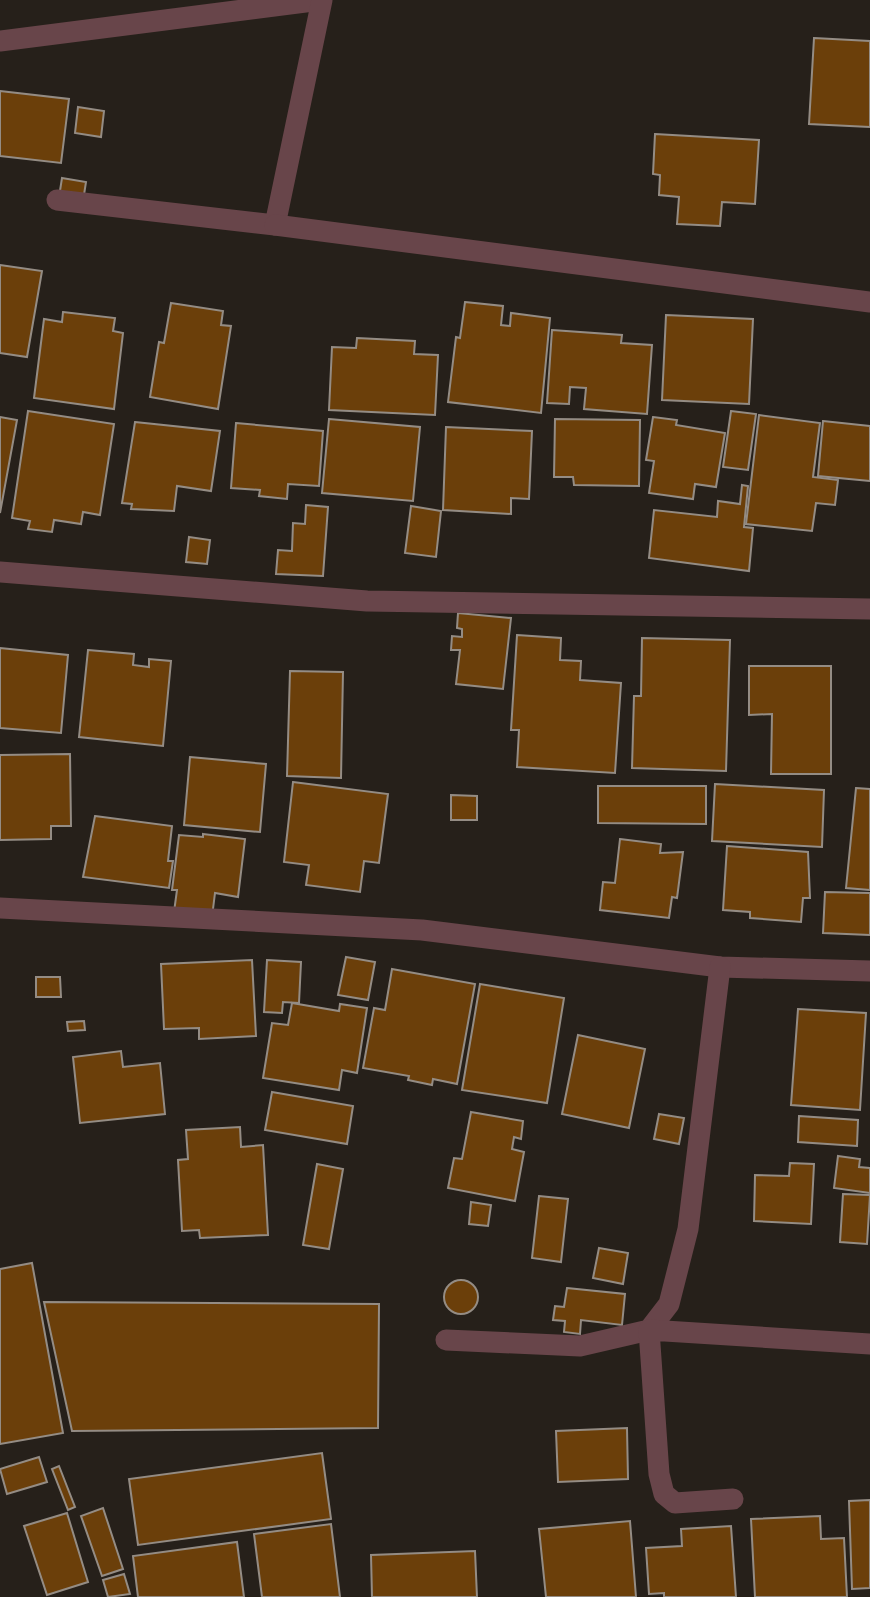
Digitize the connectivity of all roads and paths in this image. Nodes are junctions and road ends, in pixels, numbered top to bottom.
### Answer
1 (322, 0) edge
2 (0, 41) edge
3 (57, 200) dead end
4 (275, 225) junction
5 (870, 302) edge
6 (0, 572) edge
7 (870, 609) edge
8 (0, 908) edge
9 (720, 967) junction
10 (870, 971) edge
11 (649, 1330) junction
12 (446, 1340) dead end
13 (870, 1344) edge
14 (733, 1499) dead end

1 - 2 street
1 - 4 street
3 - 4 street
4 - 5 street
6 - 7 street
8 - 9 street
9 - 10 street
9 - 11 street
11 - 12 street
11 - 13 street
11 - 14 street

